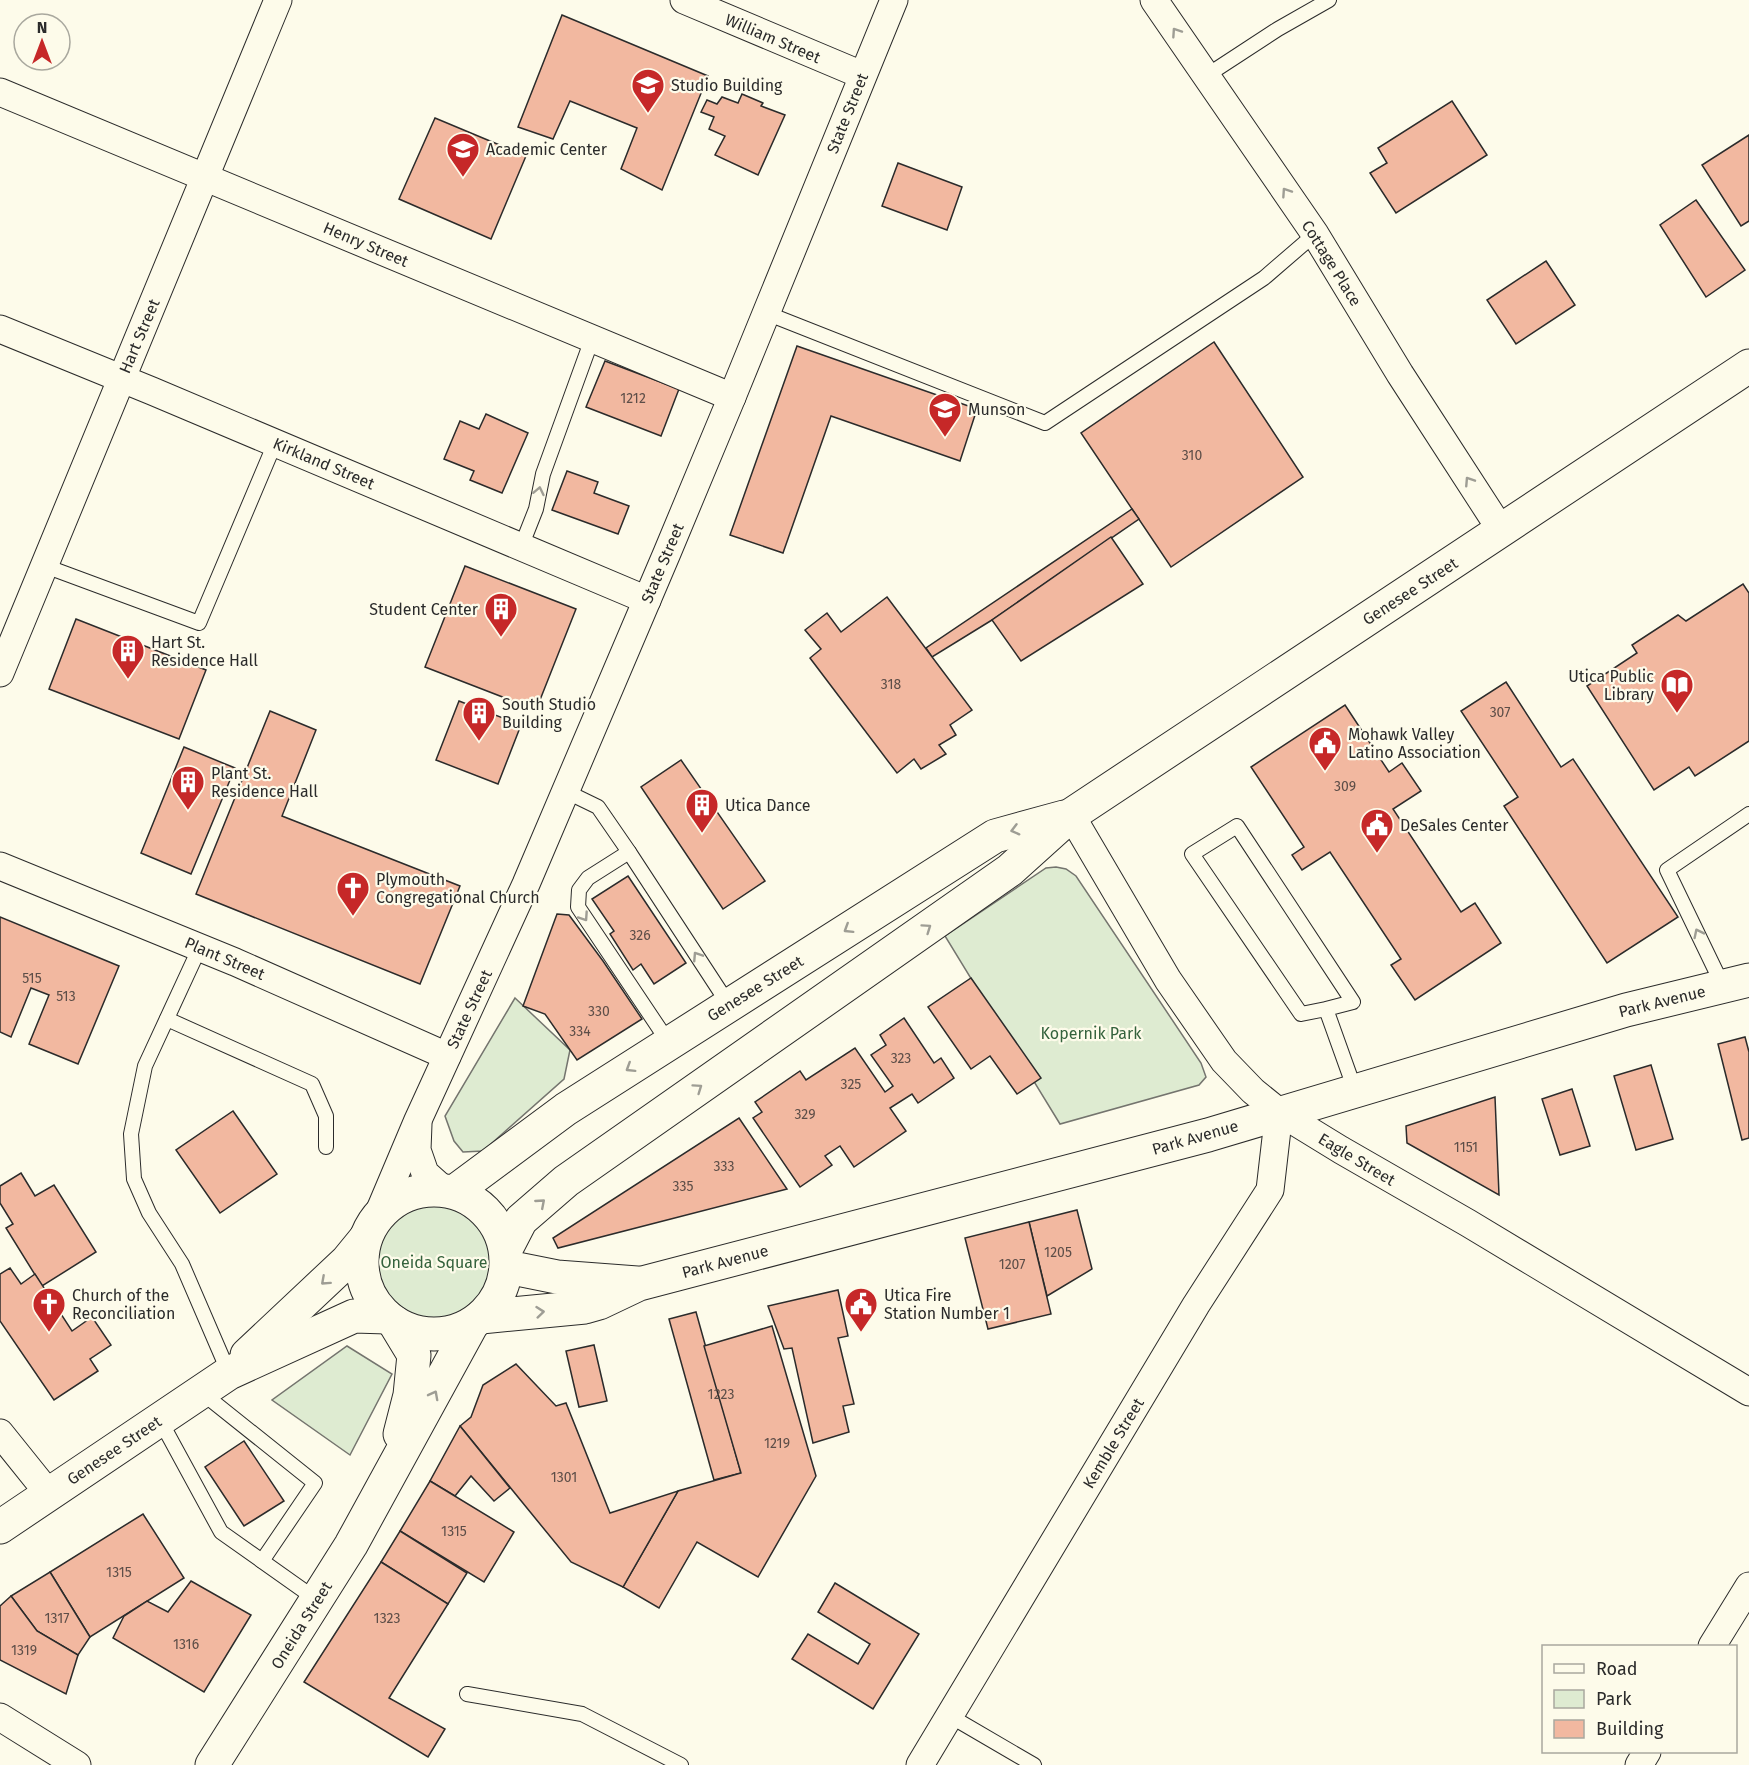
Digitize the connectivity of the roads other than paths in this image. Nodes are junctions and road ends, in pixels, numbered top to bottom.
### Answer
1 (278, 0) edge
2 (684, 0) edge
3 (894, 0) edge
4 (1154, 0) edge
5 (1329, 0) edge
6 (862, 75) junction
7 (1206, 76) junction
8 (0, 92) edge
9 (205, 177) junction
10 (1315, 234) junction
11 (766, 313) junction
12 (0, 329) edge
13 (592, 339) junction
14 (1749, 366) edge
15 (121, 378) junction
16 (732, 397) junction
17 (275, 443) junction
18 (1501, 530) junction
19 (521, 547) junction
20 (45, 566) junction
21 (646, 600) junction
22 (0, 673) edge
23 (565, 791) junction
24 (1071, 814) junction
25 (1749, 814) edge
26 (629, 852) junction
27 (0, 866) edge
28 (200, 947) junction
29 (1736, 983) edge
30 (729, 1005) junction
31 (1326, 1009) junction
32 (167, 1019) junction
33 (669, 1043) junction
34 (447, 1056) junction
35 (1356, 1090) junction
36 (1280, 1112) junction
37 (418, 1120) junction
38 (326, 1147) dead end
39 (449, 1191) junction
40 (371, 1228) junction
41 (506, 1258) junction
42 (639, 1284) junction
43 (391, 1320) junction
44 (477, 1321) junction
45 (229, 1373) junction
46 (201, 1392) junction
47 (1749, 1392) edge
48 (160, 1420) junction
49 (0, 1433) edge
50 (386, 1484) junction
51 (49, 1494) junction
52 (0, 1527) edge
53 (262, 1561) junction
54 (1749, 1586) edge
55 (317, 1600) junction
56 (1713, 1645) edge
57 (467, 1694) dead end
58 (950, 1716) junction
59 (1, 1720) edge
60 (77, 1765) edge
61 (213, 1765) edge
62 (681, 1765) edge
63 (920, 1765) edge
64 (1035, 1765) edge

1 - 9 street, Hart Street
2 - 6 street, William Street
3 - 6 street, State Street
7 -> 4 street, Cottage Place
5 - 7 lane
6 - 11 street, State Street
10 -> 7 street, Cottage Place
8 - 9 street, Henry Street
9 - 13 street, Henry Street
9 - 15 street, Hart Street
10 - 11 lane
18 -> 10 street, Cottage Place
11 - 16 street, State Street
12 - 15 street, Kirkland Street
13 - 16 street, Henry Street
19 -> 13 lane
14 - 18 main road, Genesee Street
15 - 17 street, Kirkland Street
15 - 20 street, Hart Street
16 - 21 street, State Street
17 - 19 street, Kirkland Street
17 - 20 lane
18 - 24 main road, Genesee Street
19 - 21 street, Kirkland Street
20 - 22 street, Hart Street
21 - 23 street, State Street
23 - 26 lane
23 - 34 street, State Street
24 -> 30 main road, Genesee Street
24 - 36 street, Eagle Street
41 -> 24 main road, Genesee Street
29 -> 25 lane
30 -> 26 lane
26 -> 33 lane
27 - 28 street, Plant Street
28 - 32 lane
28 - 34 street, Plant Street
29 - 35 main road, Park Avenue
30 - 33 main road, Genesee Street
31 - 31 lane
31 - 35 lane
32 - 38 lane
32 - 45 lane
33 -> 39 main road, Genesee Street
34 - 37 street, State Street
35 - 36 main road, Park Avenue
36 - 42 main road, Park Avenue
36 - 47 street, Eagle Street
36 - 58 street, Kemble Street
37 - 39 street, State Street
37 - 40 street, State Street
39 - 40 main road
39 - 41 main road
40 - 43 main road
40 -> 45 main road, Genesee Street
41 - 42 main road, Park Avenue
41 - 44 main road
44 -> 42 main road, Park Avenue
43 - 44 main road
43 - 45 main road, Genesee Street
43 - 50 main road, Oneida Street
50 -> 44 main road, Oneida Street
45 - 46 main road, Genesee Street
46 - 48 main road, Genesee Street
46 - 53 lane
48 - 51 main road, Genesee Street
48 - 53 lane
49 - 51 street
50 - 55 main road, Oneida Street
51 - 52 main road, Genesee Street
53 - 55 lane
54 - 56 street
55 - 61 main road, Oneida Street
57 - 62 lane
58 - 63 street, Kemble Street
58 - 64 lane
59 - 60 street

